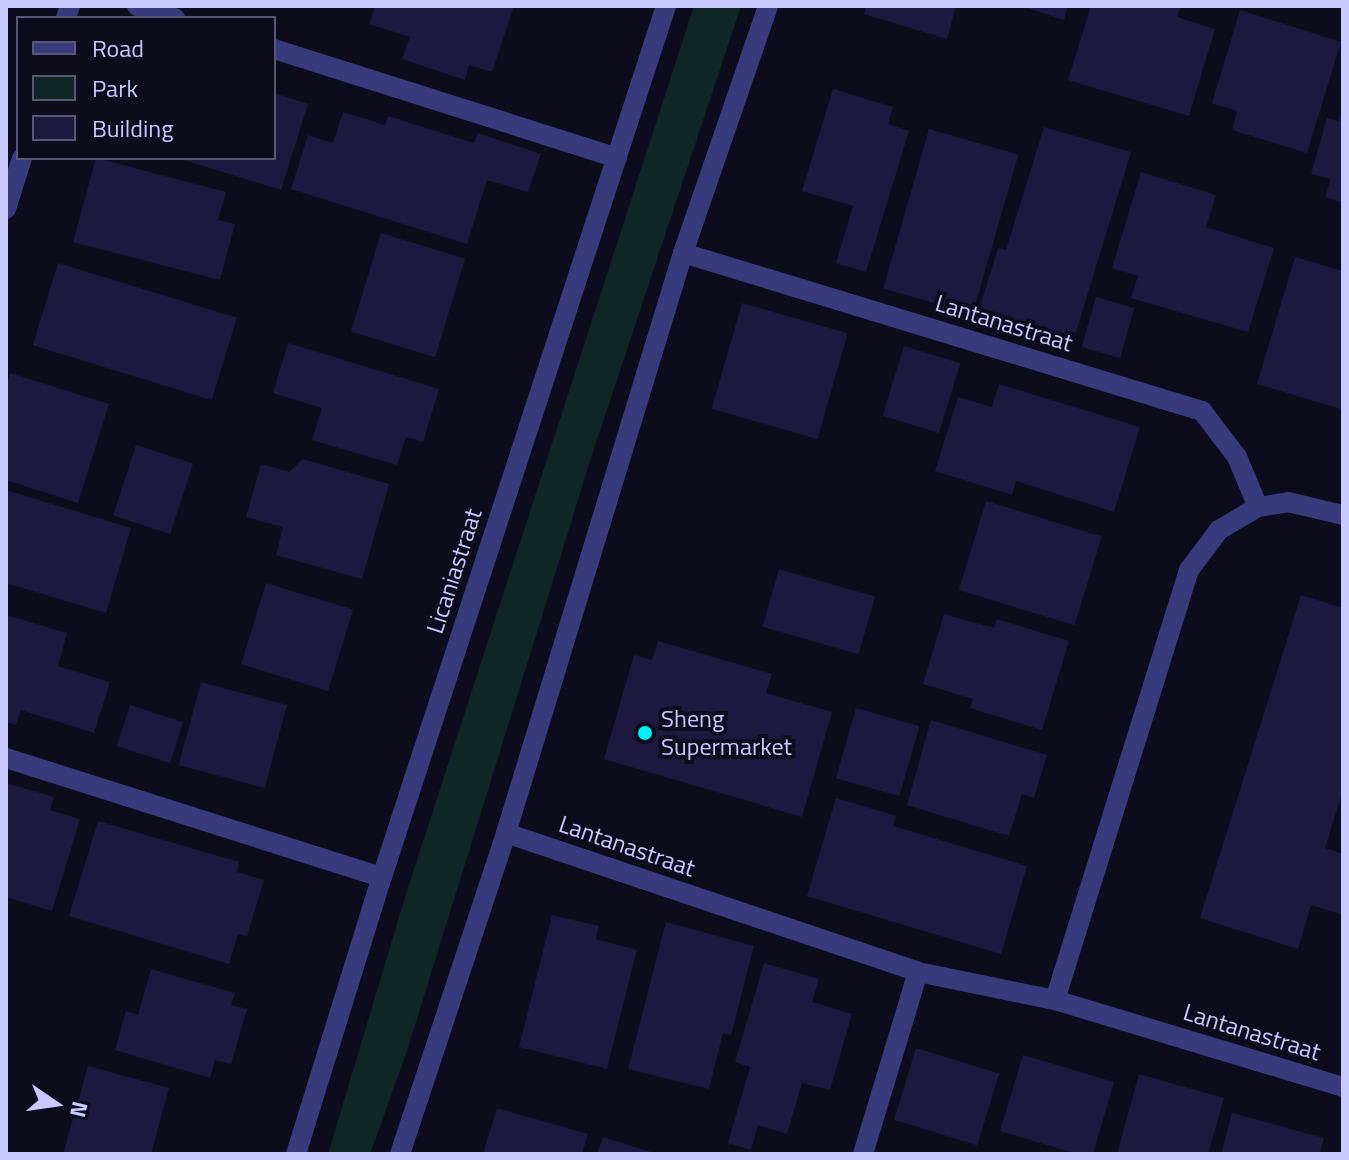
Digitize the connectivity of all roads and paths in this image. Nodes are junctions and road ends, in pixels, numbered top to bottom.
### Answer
1 (137, 6) edge
2 (666, 6) edge
3 (768, 6) edge
4 (169, 16) edge
5 (276, 50) edge
6 (617, 158) junction
7 (21, 160) edge
8 (6, 209) edge
9 (683, 253) junction
10 (1258, 507) junction
11 (1343, 515) edge
12 (6, 758) edge
13 (506, 833) junction
14 (382, 877) junction
15 (918, 972) junction
16 (1055, 1000) junction
17 (1343, 1087) edge
18 (296, 1154) edge
19 (400, 1154) edge
20 (863, 1154) edge

1 - 4 street
2 - 6 street, Licaniastraat
3 - 9 street
5 - 6 street
6 - 14 street, Licaniastraat
7 - 8 street
9 - 10 street, Lantanastraat
9 - 13 street
10 - 11 street
10 - 16 street
12 - 14 street
13 - 15 street, Lantanastraat
13 - 19 street
14 - 18 street, Licaniastraat
15 - 16 street, Lantanastraat
15 - 20 street
16 - 17 street, Lantanastraat

